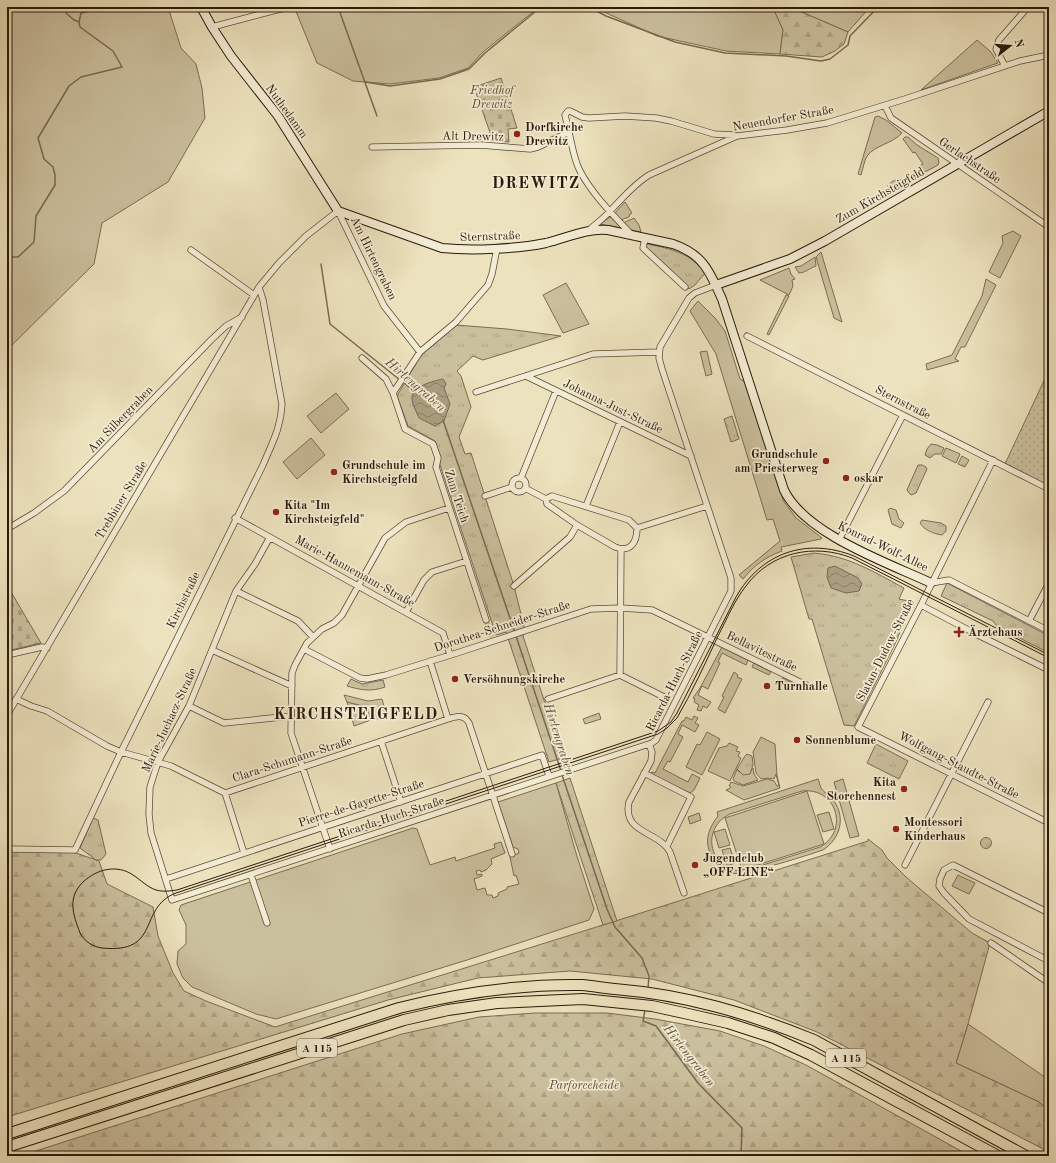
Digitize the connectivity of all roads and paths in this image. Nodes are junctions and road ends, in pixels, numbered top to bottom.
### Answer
1 (201, 7) edge
2 (288, 7) edge
3 (1028, 7) edge
4 (212, 27) junction
5 (1049, 55) edge
6 (1005, 66) junction
7 (885, 106) junction
8 (1049, 111) edge
9 (569, 132) junction
10 (737, 136) junction
11 (372, 147) dead end
12 (958, 164) junction
13 (338, 211) junction
14 (610, 211) junction
15 (1049, 228) edge
16 (589, 230) junction
17 (631, 235) junction
18 (645, 238) junction
19 (497, 248) junction
20 (191, 250) dead end
21 (716, 285) junction
22 (259, 287) junction
23 (685, 287) dead end
24 (254, 295) junction
25 (242, 317) junction
26 (747, 336) dead end
27 (420, 352) junction
28 (659, 352) junction
29 (362, 358) dead end
30 (526, 376) junction
31 (556, 391) junction
32 (476, 392) dead end
33 (393, 393) junction
34 (903, 415) junction
35 (620, 422) junction
36 (691, 456) junction
37 (992, 460) junction
38 (521, 478) junction
39 (512, 488) junction
40 (525, 488) junction
41 (1049, 489) edge
42 (485, 496) dead end
43 (546, 499) junction
44 (586, 506) junction
45 (707, 506) junction
46 (449, 508) junction
47 (236, 518) junction
48 (577, 525) junction
49 (637, 528) junction
50 (7, 529) edge
51 (270, 537) junction
52 (839, 540) junction
53 (621, 549) junction
54 (467, 561) junction
55 (931, 583) junction
56 (1049, 583) edge
57 (358, 586) junction
58 (514, 586) dead end
59 (236, 591) junction
60 (921, 604) junction
61 (621, 608) junction
62 (406, 612) junction
63 (486, 620) tunnel mouth
64 (1029, 621) junction
65 (1049, 631) edge
66 (313, 637) junction
67 (709, 637) junction
68 (47, 648) junction
69 (212, 650) junction
70 (304, 650) junction
71 (7, 655) edge
72 (450, 655) junction
73 (430, 661) junction
74 (1049, 670) edge
75 (620, 675) junction
76 (806, 685) dead end
77 (292, 686) junction
78 (664, 697) dead end
79 (548, 698) dead end
80 (16, 699) junction
81 (988, 702) dead end
82 (189, 706) junction
83 (7, 715) edge
84 (291, 716) junction
85 (448, 719) junction
86 (858, 727) joint
87 (381, 741) junction
88 (649, 744) junction
89 (121, 752) junction
90 (158, 762) junction
91 (303, 767) junction
92 (486, 773) junction
93 (644, 773) junction
94 (951, 774) junction
95 (549, 776) junction
96 (225, 793) junction
97 (493, 795) junction
98 (401, 802) junction
99 (1049, 823) edge
100 (323, 828) junction
101 (667, 846) junction
102 (7, 849) edge
103 (330, 849) junction
104 (244, 853) junction
105 (512, 854) dead end
106 (905, 865) dead end
107 (251, 875) junction
108 (166, 879) junction
109 (684, 893) dead end
110 (172, 900) joint
111 (1049, 913) edge
112 (267, 923) dead end
113 (991, 943) dead end
114 (1049, 961) edge
115 (1049, 983) edge
116 (7, 1134) edge
117 (7, 1147) edge
118 (998, 1156) edge
119 (1026, 1156) edge

1 - 4 street, Nuthedamm
2 - 4 street
3 - 6 street
4 - 13 street, Nuthedamm
5 - 6 street, Neuendorfer Straße
6 - 7 street, Neuendorfer Straße
7 - 10 street, Neuendorfer Straße
7 - 12 street, Gerlachstraße
8 - 12 street, Zum Kirchsteigfeld
9 - 10 street
9 - 11 street, Alt Drewitz
9 - 14 street
10 - 14 street, Neuendorfer Straße
12 - 15 street, Gerlachstraße
12 - 21 street, Zum Kirchsteigfeld
13 - 19 street, Sternstraße
13 - 22 street, Trebbiner Straße
13 - 27 street, Am Hirtengraben
14 - 16 street, Neuendorfer Straße
14 - 17 street
16 - 17 street, Sternstraße
16 - 19 street, Sternstraße
17 - 18 street, Sternstraße
18 - 21 street, Sternstraße
18 - 23 street
19 - 27 street
20 - 24 street
21 - 28 street
21 - 52 street, Konrad-Wolf-Allee
22 - 24 street, Trebbiner Straße
22 - 47 street, Kirchstraße
24 - 25 street, Trebbiner Straße
25 - 50 street, Am Silbergraben
25 - 68 street, Trebbiner Straße
26 - 34 street, Sternstraße
27 - 33 street
28 - 30 street
28 - 36 street, Ricarda-Huch-Straße
29 - 33 street, Zum Teich
30 - 31 street, Johanna-Just-Straße
30 - 32 street
31 - 35 street, Johanna-Just-Straße
31 - 38 street
33 - 46 street, Zum Teich
34 - 37 street, Sternstraße
34 - 52 street
35 - 36 street, Johanna-Just-Straße
35 - 44 street
36 - 45 street, Ricarda-Huch-Straße
37 - 41 street, Sternstraße
37 - 55 street, Slatan-Dudow-Straße
38 - 39 street
38 - 40 street
39 - 40 street
39 - 42 street
40 - 43 street
43 - 44 street
43 - 48 street
44 - 49 street
45 - 49 street
45 - 67 street, Ricarda-Huch-Straße
46 - 54 street, Zum Teich
46 - 57 street
47 - 51 street, Marie-Hannemann-Straße
47 - 89 street, Kirchstraße
48 - 53 street
48 - 58 street
49 - 53 street
51 - 57 street, Marie-Hannemann-Straße
51 - 59 street, Marie-Juchacz-Straße
52 - 55 street, Konrad-Wolf-Allee
53 - 61 street
54 - 62 street
54 - 63 street, Zum Teich
55 - 60 street, Slatan-Dudow-Straße
55 - 64 street, Konrad-Wolf-Allee
56 - 64 street
57 - 62 street, Marie-Hannemann-Straße
57 - 66 street
59 - 66 street
59 - 69 street, Marie-Juchacz-Straße
60 - 74 street
60 - 86 street, Slatan-Dudow-Straße
61 - 67 street, Dorothea-Schneider-Straße
61 - 72 street, Dorothea-Schneider-Straße
61 - 75 street
62 - 72 street, Marie-Hannemann-Straße
64 - 65 street, Konrad-Wolf-Allee
66 - 70 street
67 - 76 street, Bellavitestraße
67 - 88 street, Ricarda-Huch-Straße
68 - 71 street
68 - 80 street, Trebbiner Straße
69 - 77 street
69 - 82 street, Marie-Juchacz-Straße
70 - 73 street, Dorothea-Schneider-Straße
70 - 77 street
72 - 73 street, Dorothea-Schneider-Straße
73 - 85 street
75 - 78 street
75 - 79 street
77 - 84 street
80 - 83 street, Trebbiner Straße
80 - 89 street, Clara-Schumann-Straße
81 - 94 street
82 - 84 street
82 - 90 street, Marie-Juchacz-Straße
84 - 91 street
85 - 87 street, Clara-Schumann-Straße
85 - 92 street, Clara-Schumann-Straße
86 - 94 street, Wolfgang-Staudte-Straße
87 - 91 street, Clara-Schumann-Straße
87 - 98 street
88 - 93 street
88 - 95 street, Ricarda-Huch-Straße
89 - 90 street, Clara-Schumann-Straße
89 - 102 street, Kirchstraße
90 - 96 street, Clara-Schumann-Straße
90 - 108 street, Marie-Juchacz-Straße
91 - 96 street, Clara-Schumann-Straße
91 - 100 street
92 - 95 street, Pierre-de-Gayette-Straße
92 - 97 street
92 - 98 street, Pierre-de-Gayette-Straße
93 - 101 street
93 - 101 street
94 - 99 street, Wolfgang-Staudte-Straße
94 - 106 street
95 - 97 street, Ricarda-Huch-Straße
96 - 104 street
97 - 103 street, Ricarda-Huch-Straße
97 - 105 street
98 - 100 street, Pierre-de-Gayette-Straße
100 - 103 street
100 - 104 street, Pierre-de-Gayette-Straße
101 - 109 street
103 - 107 street, Ricarda-Huch-Straße
104 - 108 street, Pierre-de-Gayette-Straße
107 - 110 street, Ricarda-Huch-Straße
107 - 112 street
108 - 110 street, Marie-Juchacz-Straße
111 - 114 street
113 - 115 street
116 - 119 highway, A 115
117 - 118 highway, A 115

